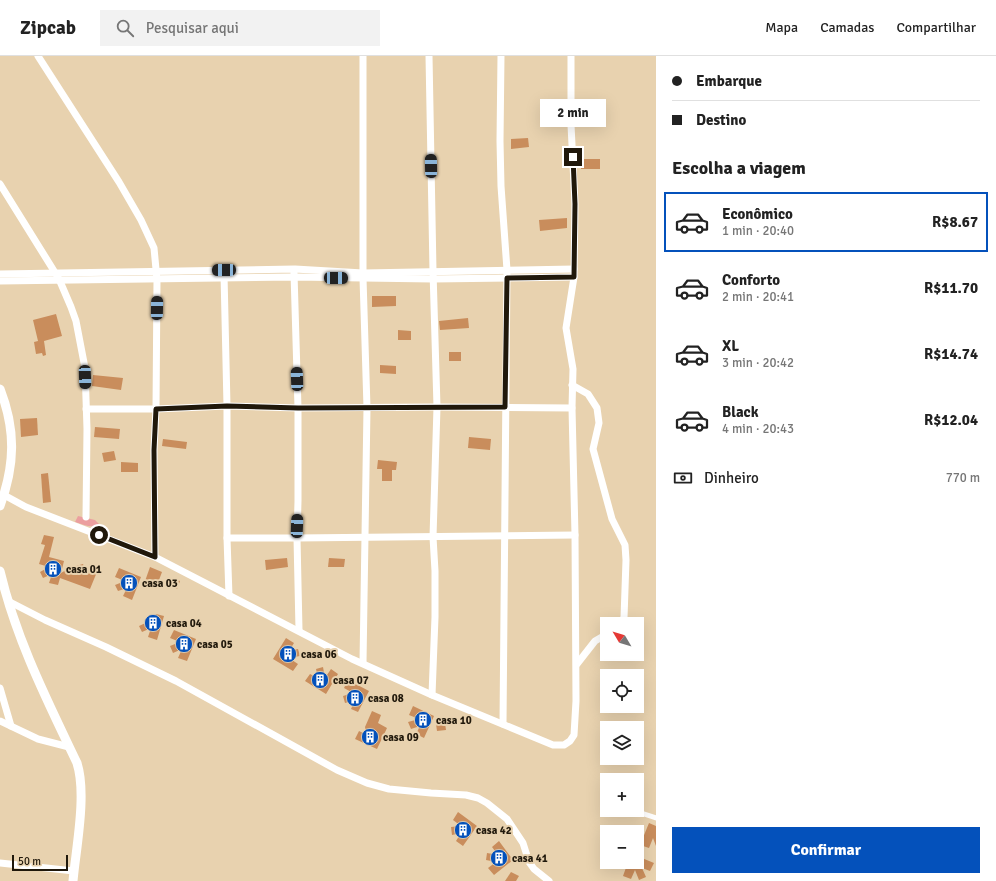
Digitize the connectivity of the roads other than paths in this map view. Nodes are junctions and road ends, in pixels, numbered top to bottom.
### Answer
1 (38, 56) edge
2 (363, 56) edge
3 (429, 56) edge
4 (501, 56) edge
5 (571, 56) edge
6 (0, 184) edge
7 (294, 269) junction
8 (156, 271) junction
9 (54, 273) junction
10 (574, 273) junction
11 (0, 274) edge
12 (224, 274) junction
13 (507, 274) junction
14 (433, 275) junction
15 (363, 276) junction
16 (294, 277) junction
17 (0, 280) edge
18 (59, 280) junction
19 (157, 280) junction
20 (572, 386) junction
21 (0, 389) edge
22 (227, 406) junction
23 (437, 407) junction
24 (505, 407) junction
25 (298, 408) junction
26 (367, 408) junction
27 (572, 408) junction
28 (86, 409) junction
29 (156, 409) junction
30 (4, 495) junction
31 (0, 506) edge
32 (86, 517) dead end
33 (575, 535) junction
34 (504, 536) junction
35 (366, 537) junction
36 (433, 537) junction
37 (227, 538) junction
38 (297, 538) junction
39 (155, 557) junction
40 (0, 571) edge
41 (229, 596) junction
42 (8, 601) junction
43 (624, 617) edge
44 (299, 630) junction
45 (600, 638) edge
46 (363, 663) junction
47 (577, 664) junction
48 (0, 688) edge
49 (432, 695) junction
50 (0, 721) edge
51 (503, 724) junction
52 (11, 726) junction
53 (69, 747) junction
54 (644, 814) edge
55 (656, 818) edge
56 (0, 864) edge
57 (74, 871) junction
58 (72, 881) edge
59 (549, 881) edge

1 - 8 street
2 - 15 street
3 - 14 street
4 - 13 street
5 - 10 street
6 - 9 street
7 - 12 street
7 - 15 street
7 - 16 street
8 - 9 street
8 - 12 street
8 - 19 street
9 - 11 street
9 - 18 street
10 - 13 street
10 - 20 street
12 - 16 street
12 - 19 street
12 - 22 street
13 - 14 street
13 - 24 street
14 - 15 street
14 - 23 street
15 - 16 street
15 - 26 street
16 - 25 street
17 - 18 street
18 - 19 street
18 - 28 street
19 - 29 street
20 - 27 street
20 - 43 street
21 - 30 main road
22 - 25 street
22 - 29 street
22 - 37 street
23 - 24 street
23 - 26 street
23 - 36 street
24 - 27 street
24 - 34 street
25 - 26 street
25 - 38 street
26 - 35 street
27 - 33 street
28 - 29 street
28 - 32 street
29 - 39 street
30 - 31 main road
30 - 39 street
33 - 34 street
33 - 47 street
34 - 36 street
34 - 51 street
35 - 36 street
35 - 38 street
35 - 46 street
36 - 49 street
37 - 38 street
37 - 41 street
38 - 44 street
39 - 41 street
40 - 42 main road
41 - 44 street
42 - 53 main road
42 - 59 street
44 - 46 street
45 - 47 street
46 - 49 street
47 - 51 street
48 - 52 street
49 - 51 street
50 - 52 street
52 - 53 street
53 - 57 main road
54 - 55 street
56 - 57 street
57 - 58 main road

